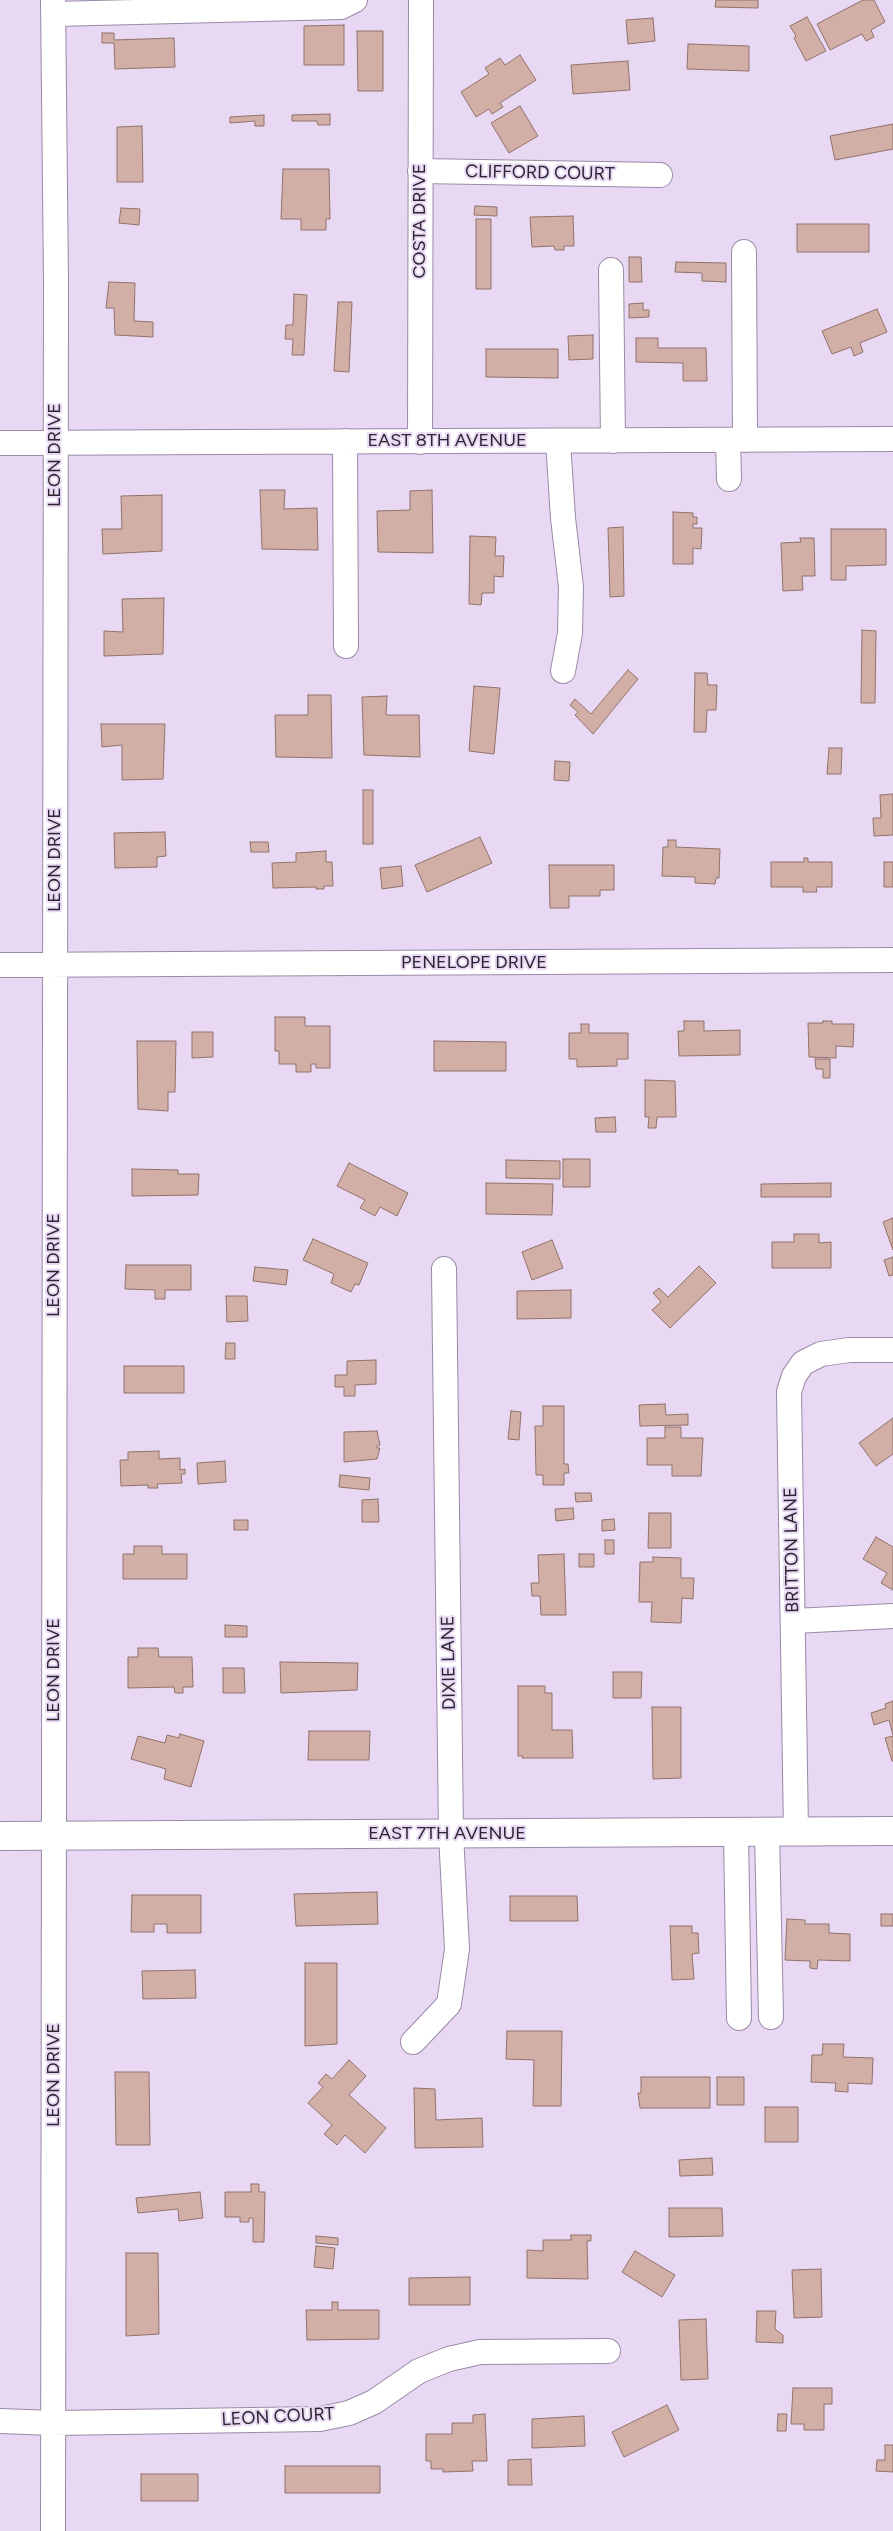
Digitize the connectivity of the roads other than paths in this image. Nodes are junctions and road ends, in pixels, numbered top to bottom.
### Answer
1 (355, 0) edge
2 (421, 0) edge
3 (54, 7) edge
4 (420, 171) junction
5 (660, 175) dead end
6 (744, 252) dead end
7 (611, 270) dead end
8 (893, 439) edge
9 (737, 440) junction
10 (345, 441) junction
11 (420, 442) junction
12 (558, 442) junction
13 (613, 442) junction
14 (0, 443) edge
15 (55, 443) junction
16 (729, 479) dead end
17 (346, 646) dead end
18 (564, 671) dead end
19 (893, 960) edge
20 (0, 965) edge
21 (55, 965) junction
22 (444, 1269) dead end
23 (893, 1350) edge
24 (893, 1616) edge
25 (794, 1621) junction
26 (893, 1831) edge
27 (736, 1832) junction
28 (767, 1832) junction
29 (796, 1832) junction
30 (451, 1834) junction
31 (0, 1836) edge
32 (54, 1836) junction
33 (771, 2017) dead end
34 (739, 2018) dead end
35 (413, 2042) dead end
36 (608, 2351) dead end
37 (0, 2422) edge
38 (53, 2423) junction
39 (53, 2531) edge

1 - 3 street
2 - 4 street, COSTA DRIVE
3 - 15 street, LEON DRIVE
4 - 5 street, CLIFFORD COURT
4 - 11 street, COSTA DRIVE
6 - 9 street
7 - 13 street
8 - 9 street, EAST 8TH AVENUE
9 - 13 street, EAST 8TH AVENUE
9 - 16 street
10 - 11 street, EAST 8TH AVENUE
10 - 15 street, EAST 8TH AVENUE
10 - 17 street
11 - 12 street, EAST 8TH AVENUE
12 - 13 street, EAST 8TH AVENUE
12 - 18 street
14 - 15 street, EAST 8TH AVENUE
15 - 21 street, LEON DRIVE
19 - 21 street, PENELOPE DRIVE
20 - 21 street, PENELOPE DRIVE
21 - 32 street, LEON DRIVE
22 - 30 street, DIXIE LANE
23 - 25 street, BRITTON LANE
24 - 25 street
25 - 29 street, BRITTON LANE
26 - 29 main road, EAST 7TH AVENUE
27 - 28 main road, EAST 7TH AVENUE
27 - 30 main road, EAST 7TH AVENUE
27 - 34 street
28 - 29 main road, EAST 7TH AVENUE
28 - 33 street
30 - 32 main road, EAST 7TH AVENUE
30 - 35 street, DIXIE LANE
31 - 32 main road, EAST 7TH AVENUE
32 - 38 street, LEON DRIVE
36 - 38 street, LEON COURT
37 - 38 street, LEON COURT
38 - 39 street, LEON DRIVE

